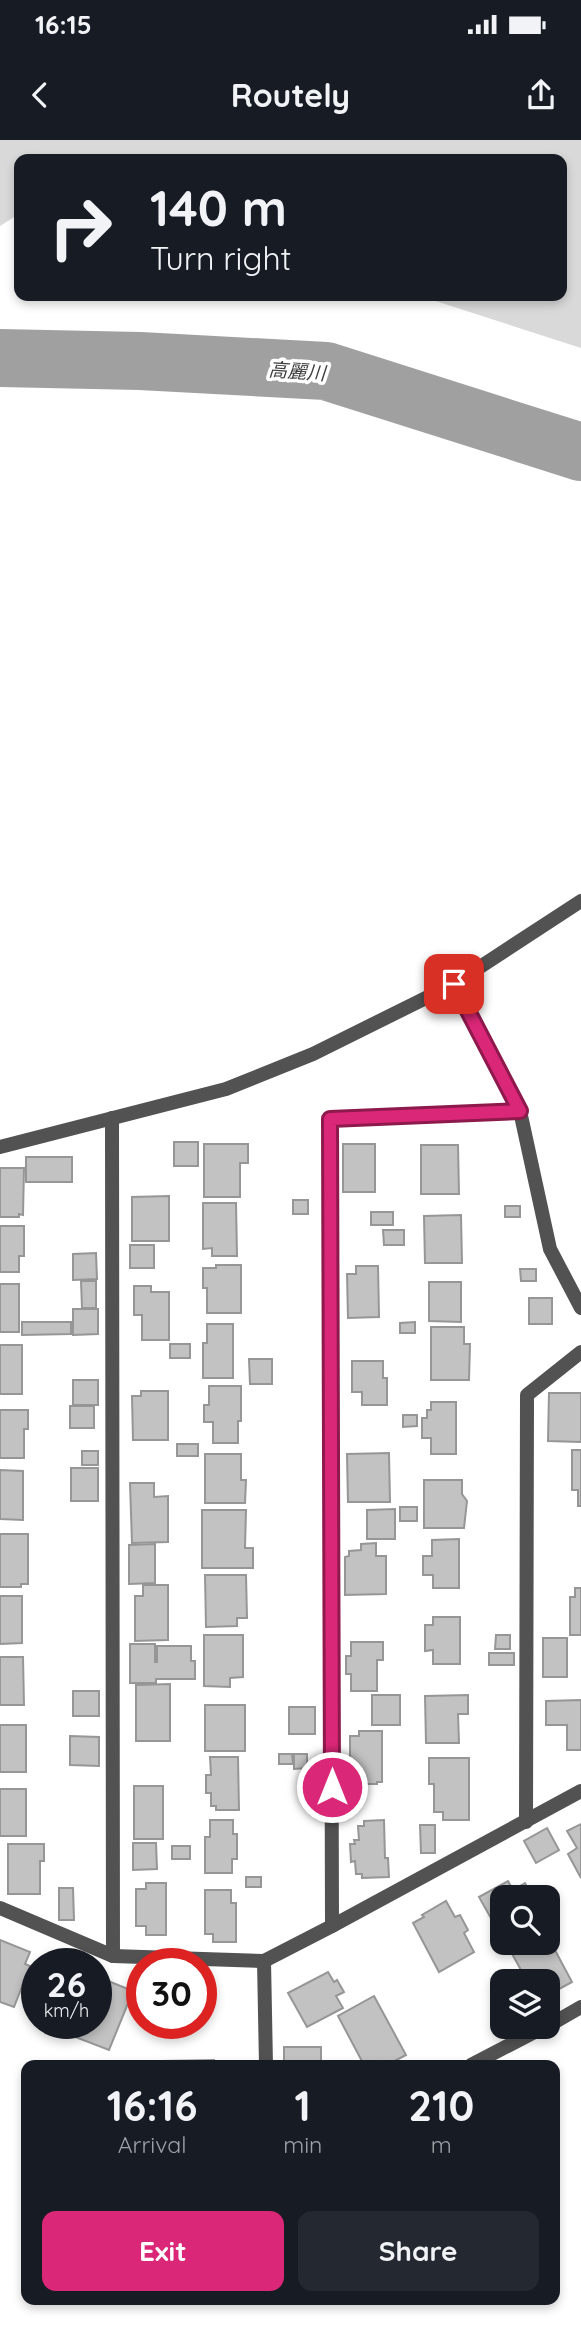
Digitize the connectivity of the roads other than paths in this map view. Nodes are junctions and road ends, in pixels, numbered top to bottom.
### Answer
1 (581, 901) edge
2 (454, 984) junction
3 (520, 1111) junction
4 (112, 1118) junction
5 (0, 1147) edge
6 (581, 1308) edge
7 (581, 1352) edge
8 (581, 1791) edge
9 (526, 1822) junction
10 (0, 1908) edge
11 (332, 1926) junction
12 (113, 1956) junction
13 (264, 1961) junction
14 (581, 2007) edge
15 (560, 2019) edge
16 (522, 2039) edge
17 (266, 2060) edge
18 (481, 2060) edge

1 - 2 street
2 - 3 street
2 - 4 street
3 - 6 street
3 - 11 street
4 - 5 street
4 - 12 street
7 - 9 street
8 - 9 street
9 - 11 street
10 - 12 street
11 - 13 street
12 - 13 street
13 - 17 street
14 - 15 street
16 - 18 street

